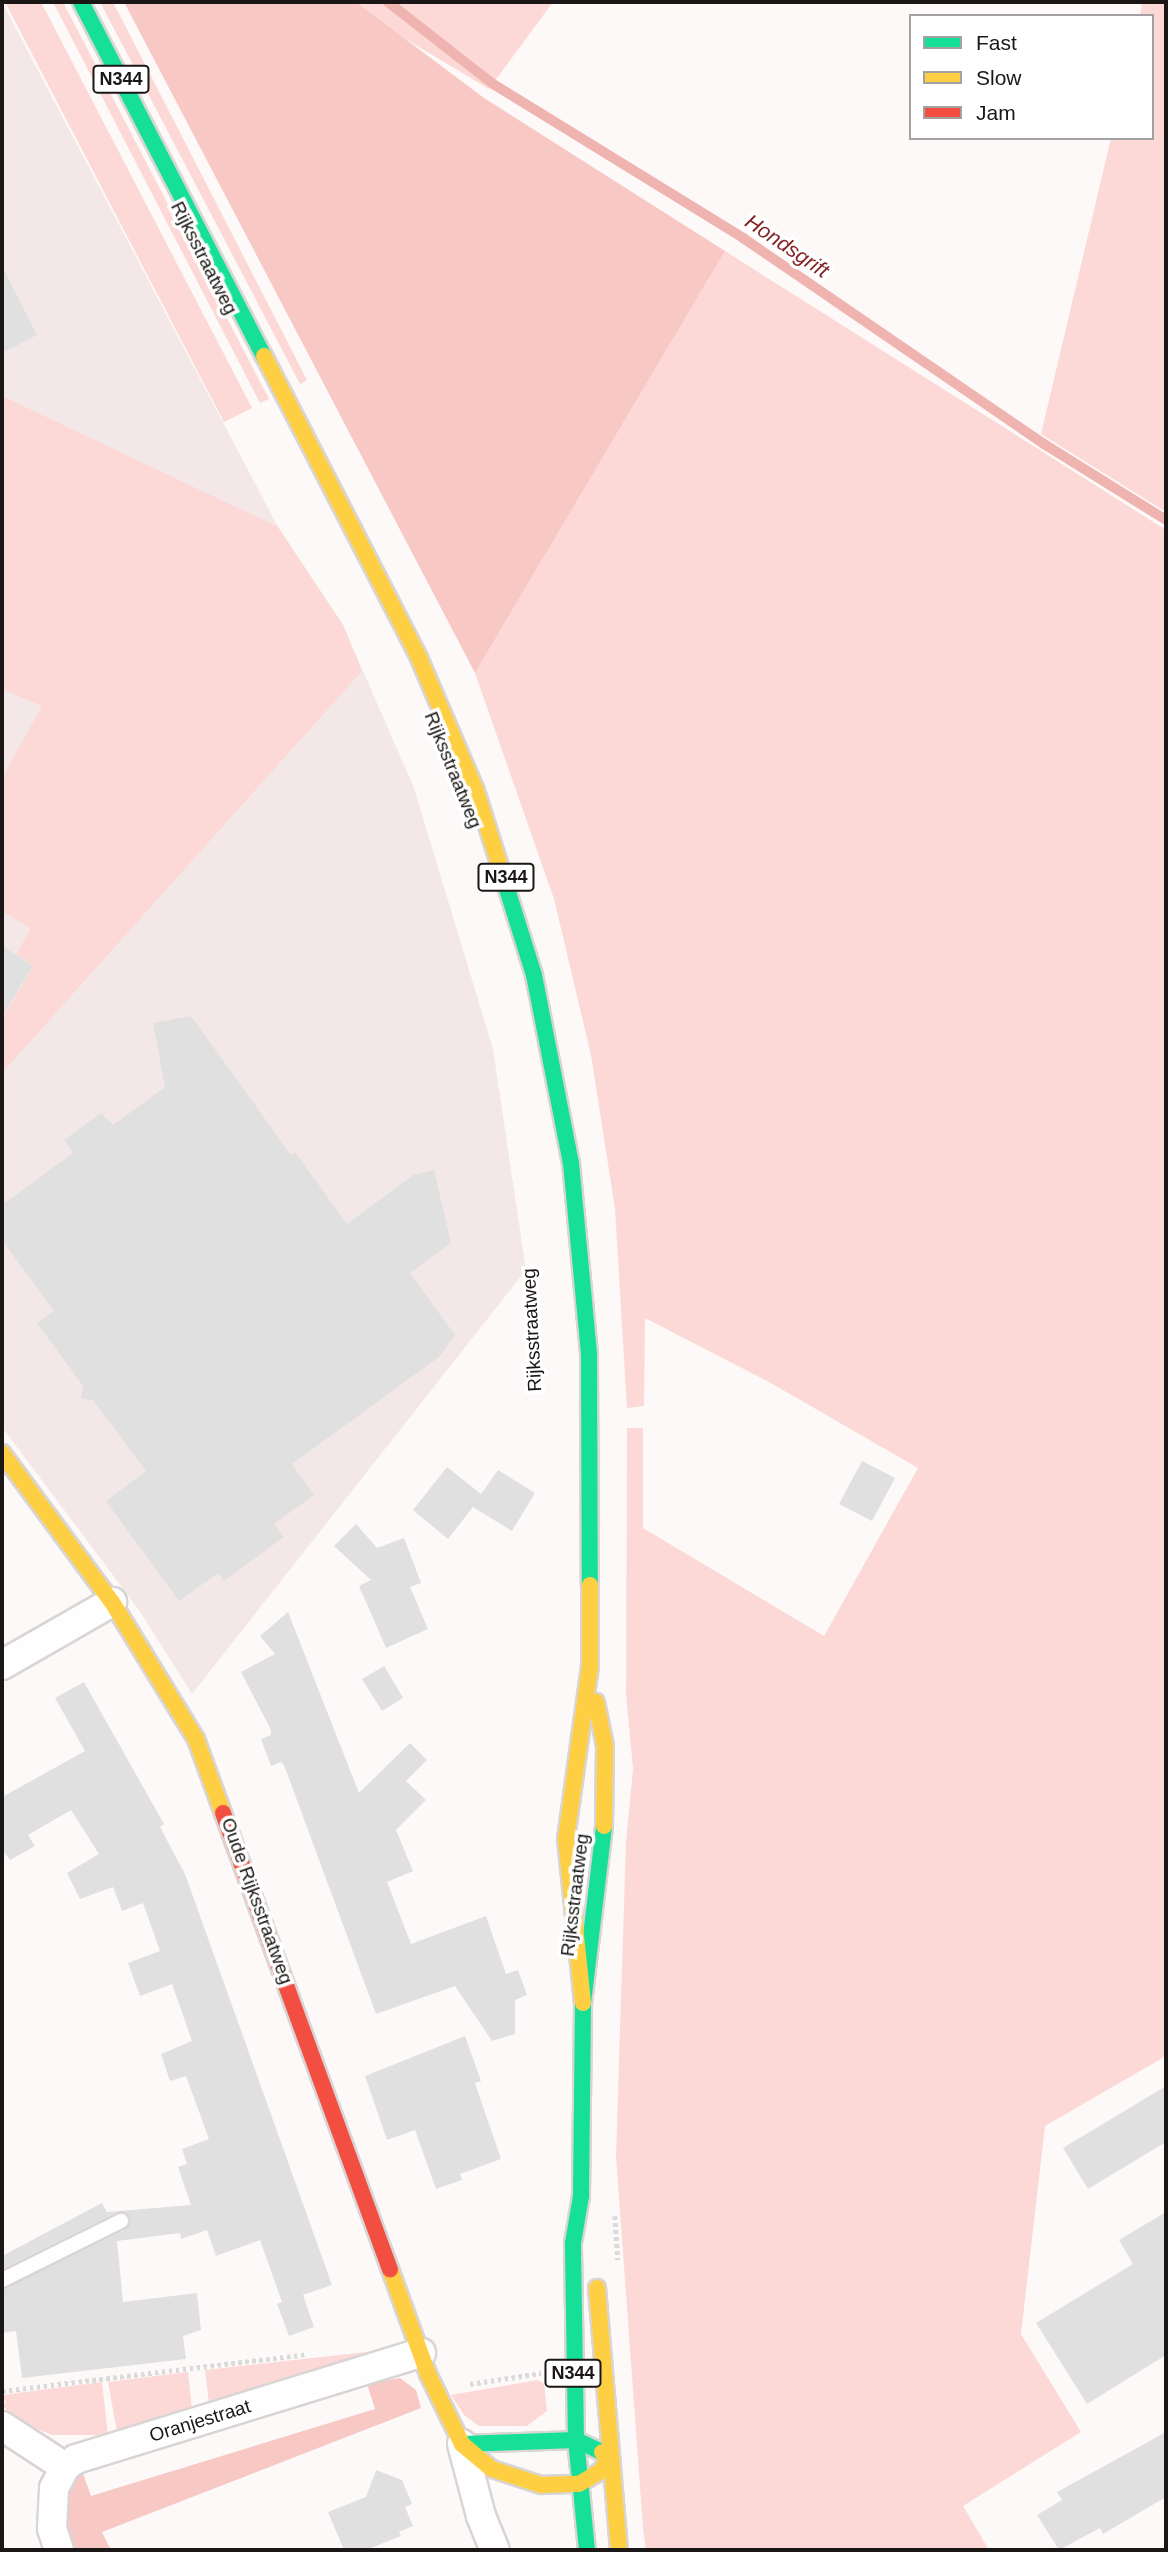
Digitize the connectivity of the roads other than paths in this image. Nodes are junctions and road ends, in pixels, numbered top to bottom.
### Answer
1 (81, 2) edge
2 (2, 1453) edge
3 (112, 1602) junction
4 (2, 1665) edge
5 (590, 1667) junction
6 (583, 2003) junction
7 (582, 2196) junction
8 (121, 2221) dead end
9 (593, 2243) dead end
10 (595, 2266) dead end
11 (2, 2280) edge
12 (421, 2353) junction
13 (2, 2426) edge
14 (576, 2440) junction
15 (462, 2444) junction
16 (608, 2459) junction
17 (65, 2467) junction
18 (579, 2484) junction
19 (59, 2550) edge
20 (495, 2550) edge
21 (587, 2550) edge
22 (619, 2550) edge

1 - 5 main road, Rijksstraatweg / N344
2 - 3 main road, Oude Rijksstraatweg
3 - 4 street
3 - 12 main road, Oude Rijksstraatweg
5 - 6 main road, Rijksstraatweg / N344
5 - 6 main road, Rijksstraatweg / N344
6 - 7 main road, Rijksstraatweg / N344
7 - 9 main road, Rijksstraatweg / N344
7 - 14 main road, Rijksstraatweg / N344
8 - 11 lane
10 - 16 main road, N344
12 - 15 main road, Oude Rijksstraatweg
12 - 17 street, Oranjestraat
13 - 17 street
14 - 15 main road
14 - 16 main road
14 - 18 main road, Rijksstraatweg / N344
15 - 18 main road, Oude Rijksstraatweg
15 - 20 street, Oude Rijksstraatweg
16 - 18 main road
16 - 22 main road, N344
17 - 19 street
18 - 21 main road, Rijksstraatweg / N344

